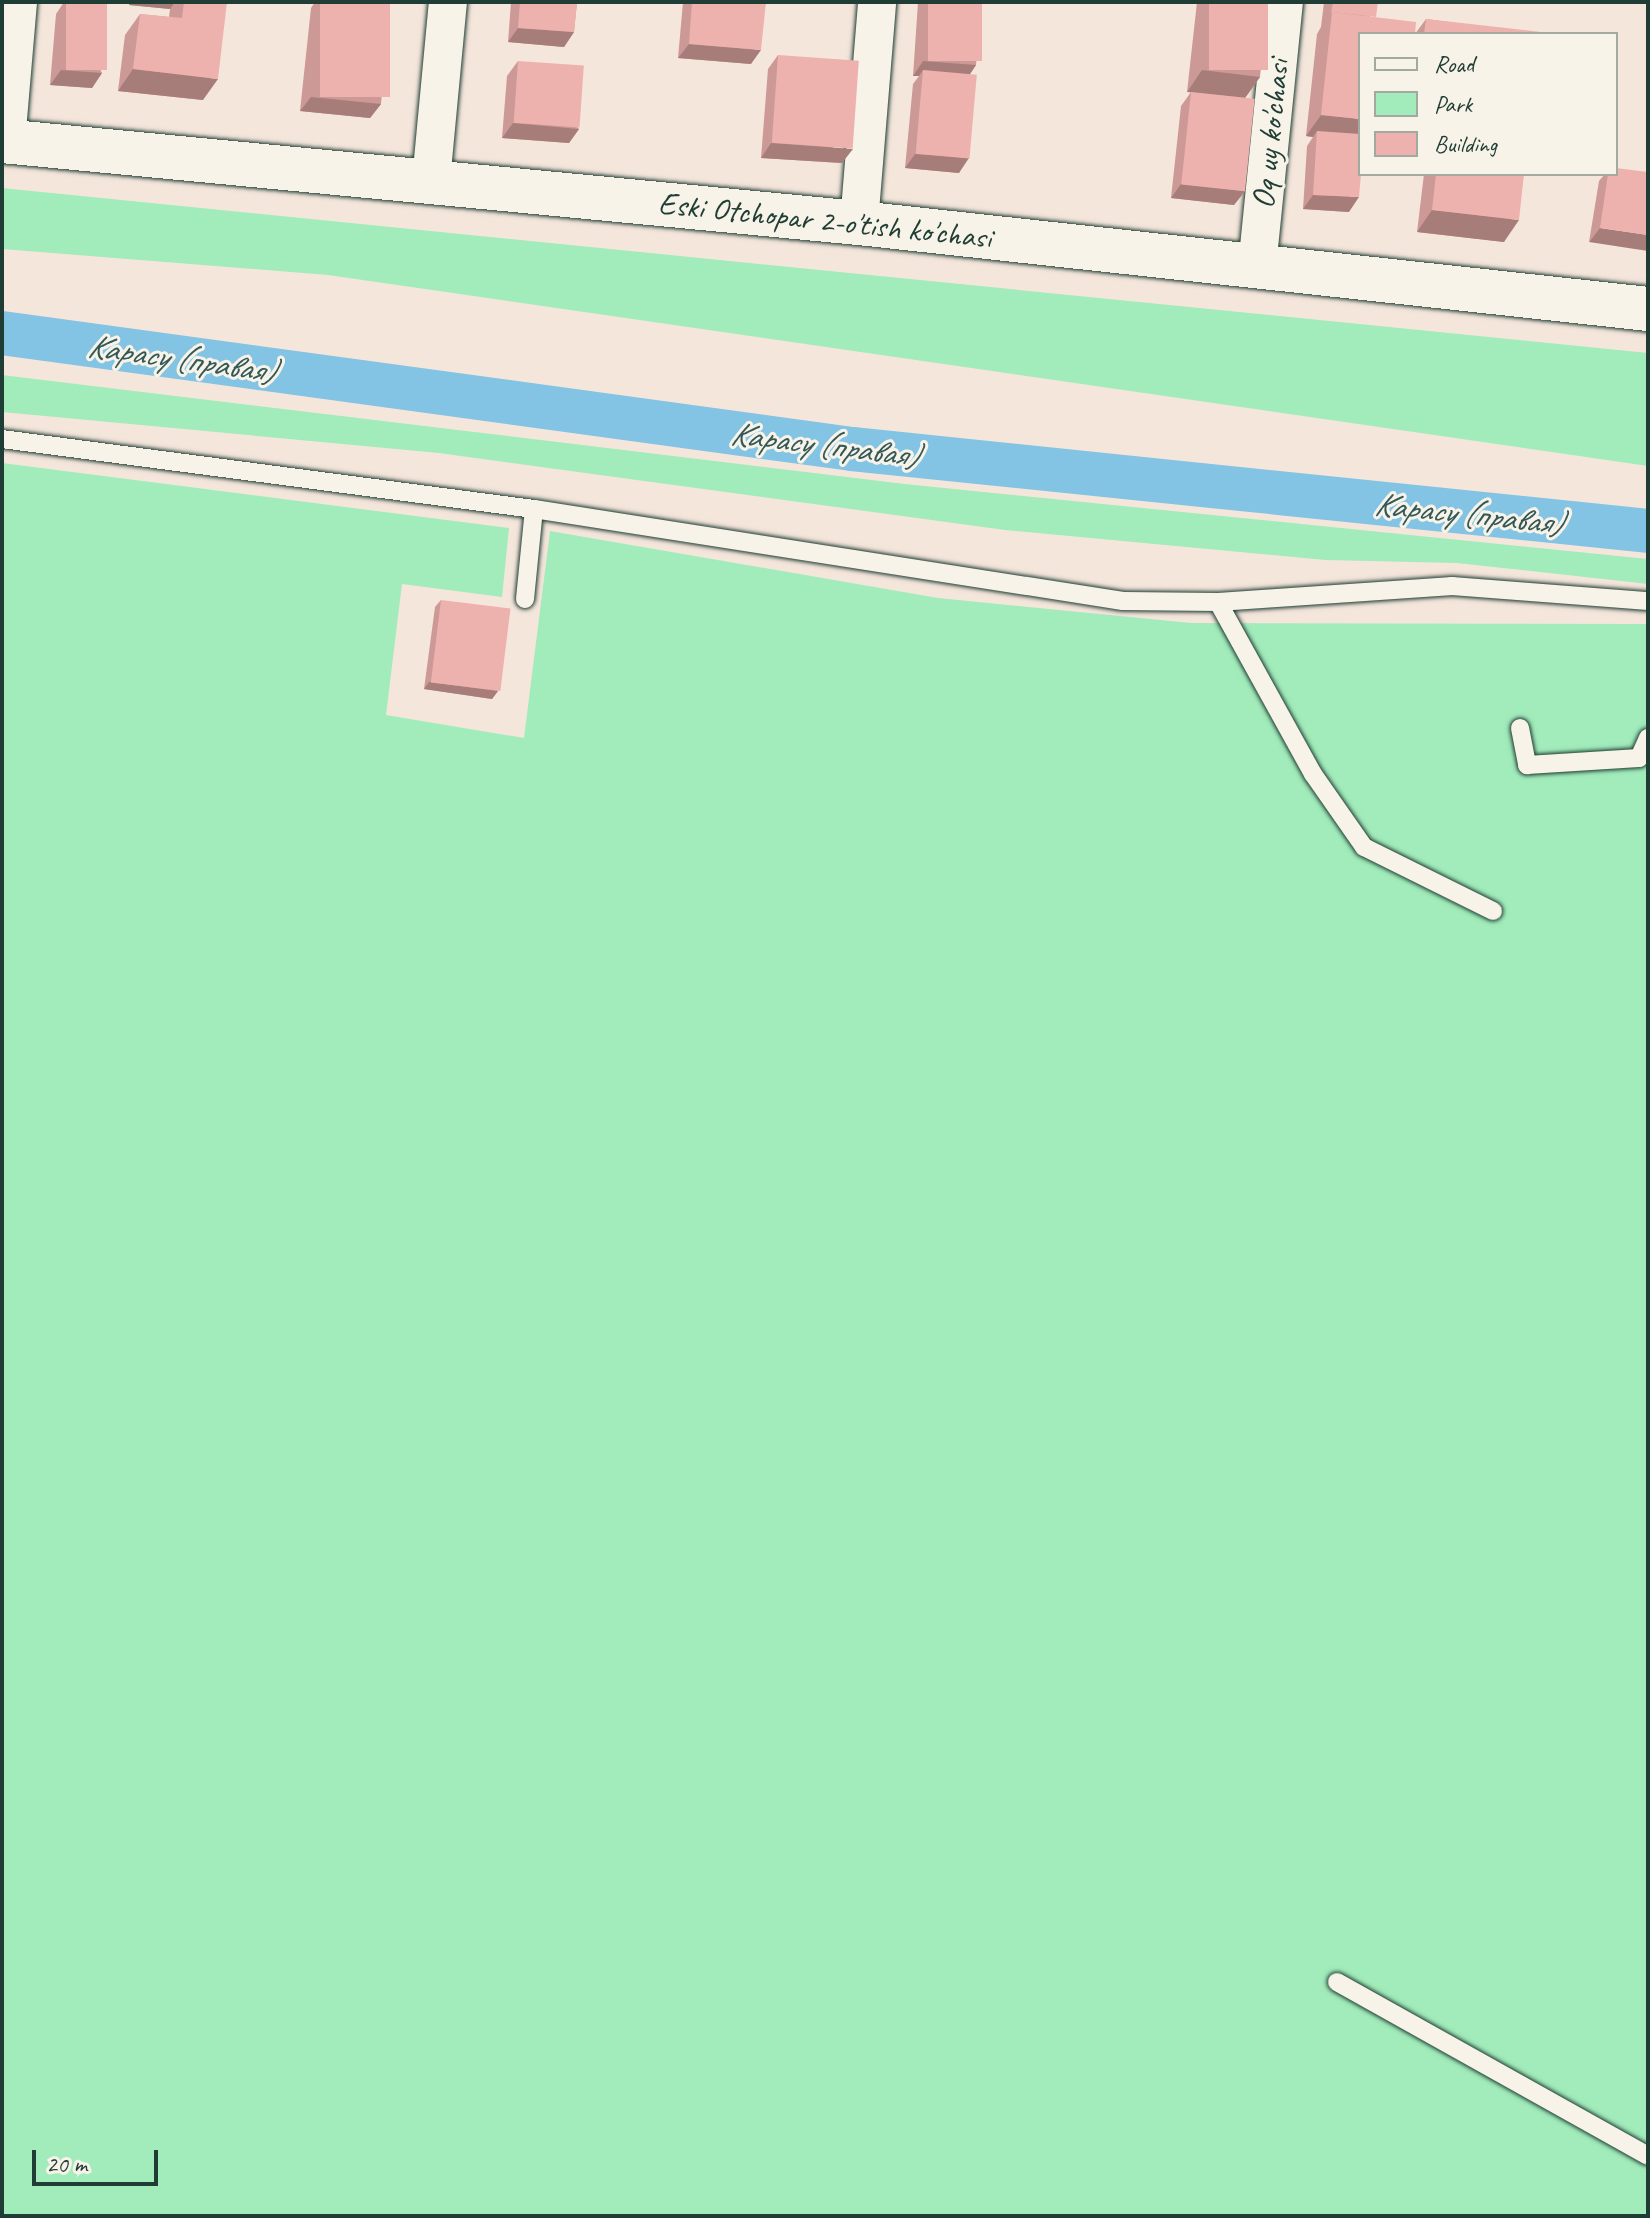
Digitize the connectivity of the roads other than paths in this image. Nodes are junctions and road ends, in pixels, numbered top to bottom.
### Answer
1 (18, 2) edge
2 (448, 2) edge
3 (877, 2) edge
4 (1284, 2) edge
5 (4, 142) edge
6 (431, 181) junction
7 (859, 223) junction
8 (1257, 267) junction
9 (1648, 309) edge
10 (2, 439) edge
11 (534, 509) junction
12 (525, 599) dead end
13 (1648, 601) edge
14 (1218, 602) junction
15 (1520, 728) dead end
16 (1648, 738) edge
17 (1493, 911) dead end
18 (1337, 1982) dead end
19 (1648, 2156) edge

1 - 5 street
2 - 6 street
3 - 7 street
4 - 8 street, Oq uy ko'chasi
5 - 6 street, Eski Otchopar 2-o'tish ko'chasi
6 - 7 street, Eski Otchopar 2-o'tish ko'chasi
7 - 8 street, Eski Otchopar 2-o'tish ko'chasi
8 - 9 street, Eski Otchopar 2-o'tish ko'chasi
10 - 11 lane
11 - 12 lane
11 - 14 lane
13 - 14 lane
14 - 17 lane
15 - 16 lane
18 - 19 lane

